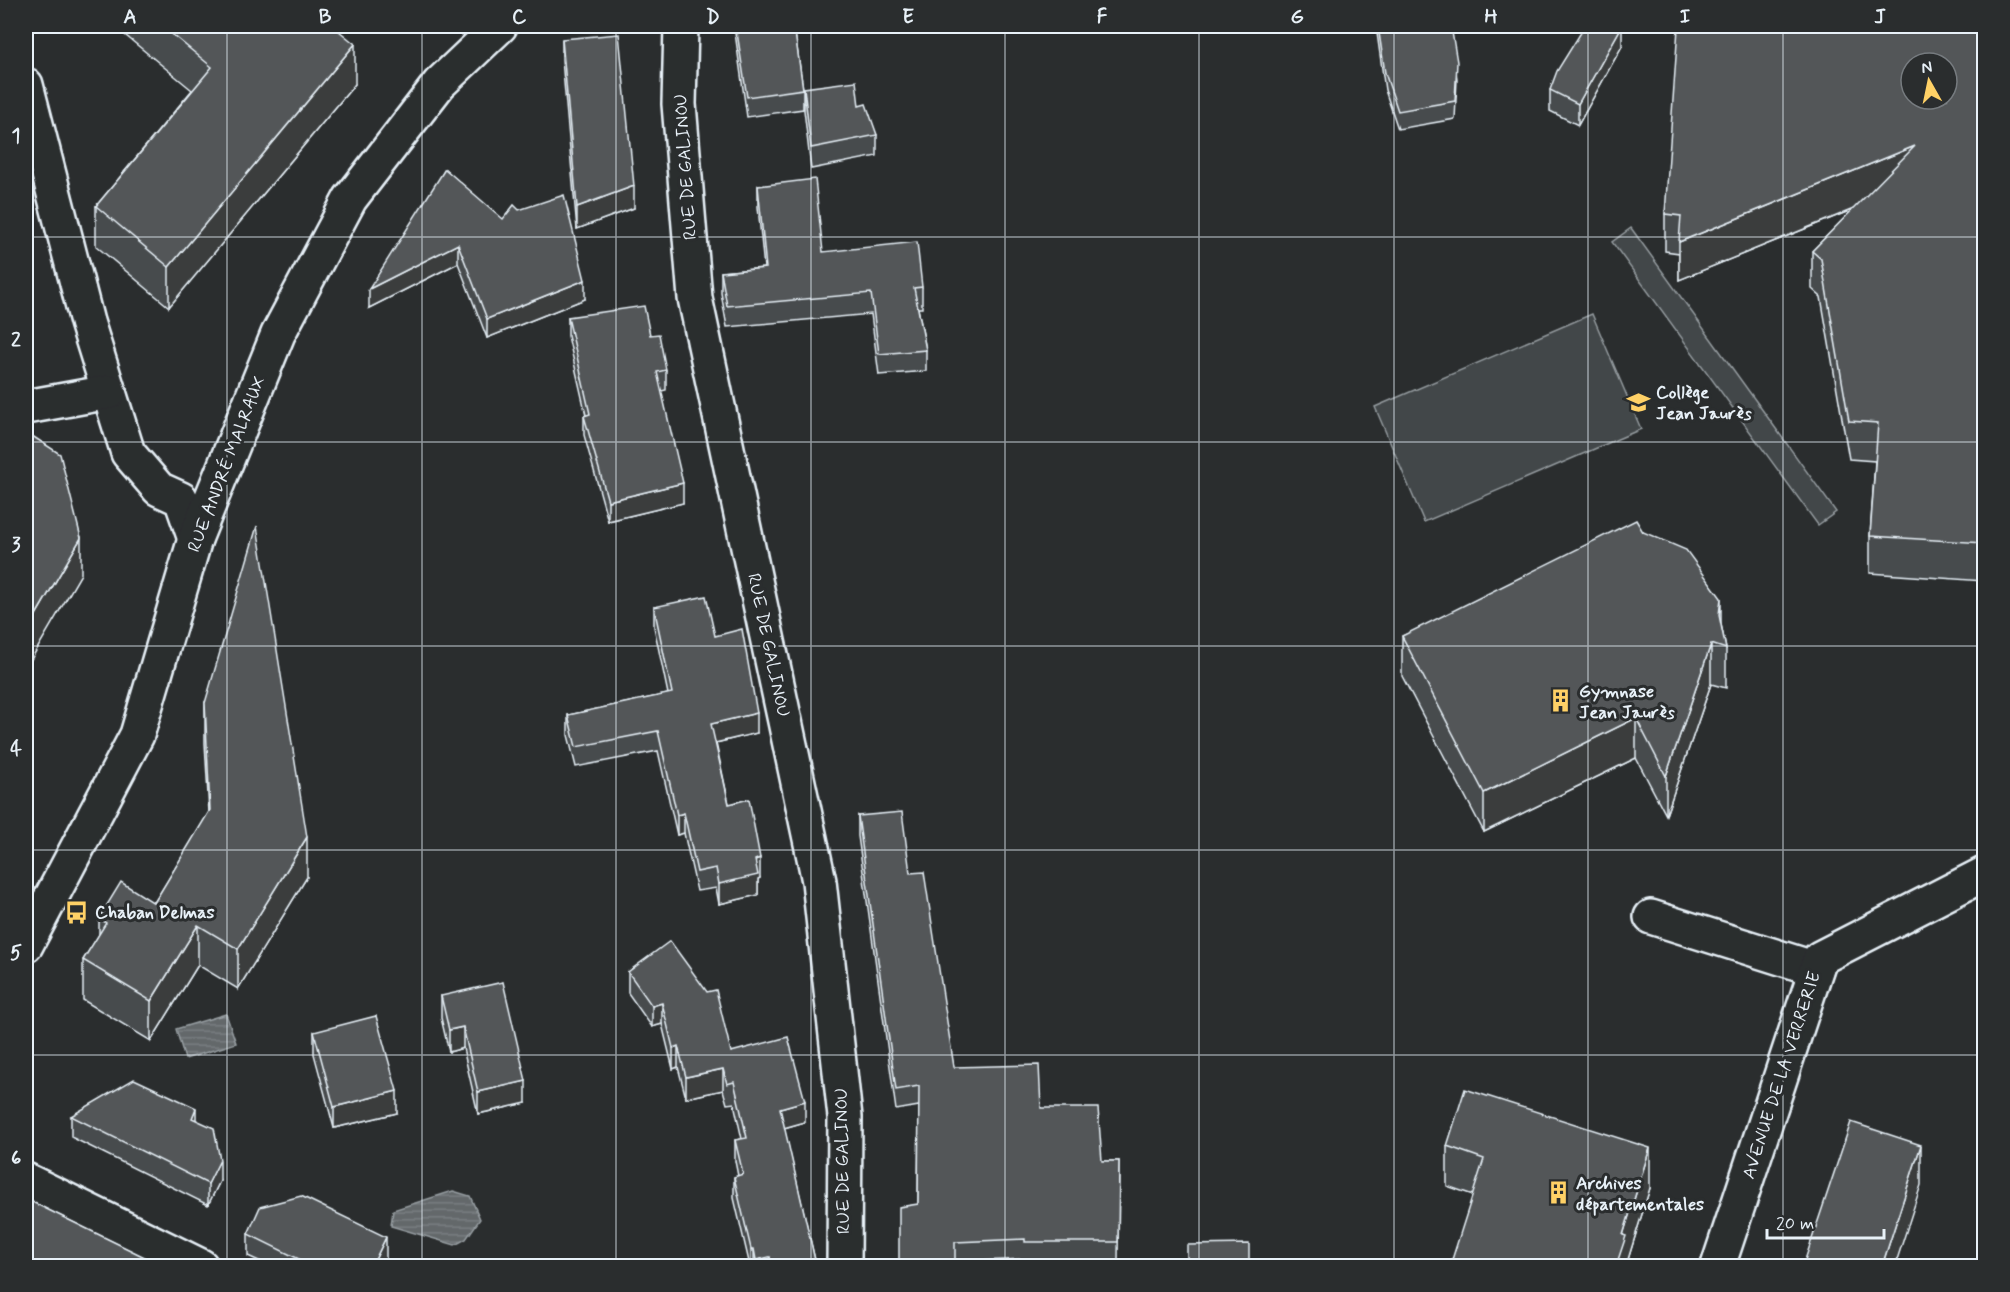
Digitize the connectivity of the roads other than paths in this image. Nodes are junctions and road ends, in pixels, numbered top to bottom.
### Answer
1 (500, 26) edge
2 (681, 26) edge
3 (26, 85) edge
4 (109, 392) junction
5 (26, 407) edge
6 (195, 538) junction
7 (1984, 874) edge
8 (1651, 917) dead end
9 (26, 945) edge
10 (1816, 969) junction
11 (26, 1180) edge
12 (201, 1266) edge
13 (844, 1266) edge
14 (1718, 1266) edge

1 - 6 street, RUE ANDRÉ MALRAUX
2 - 13 street, RUE DE GALINOU
3 - 4 street
4 - 5 street
4 - 6 street
6 - 9 street, RUE ANDRÉ MALRAUX
7 - 10 street, AVENUE DE LA VERRERIE
8 - 10 street
10 - 14 street, AVENUE DE LA VERRERIE
11 - 12 street

